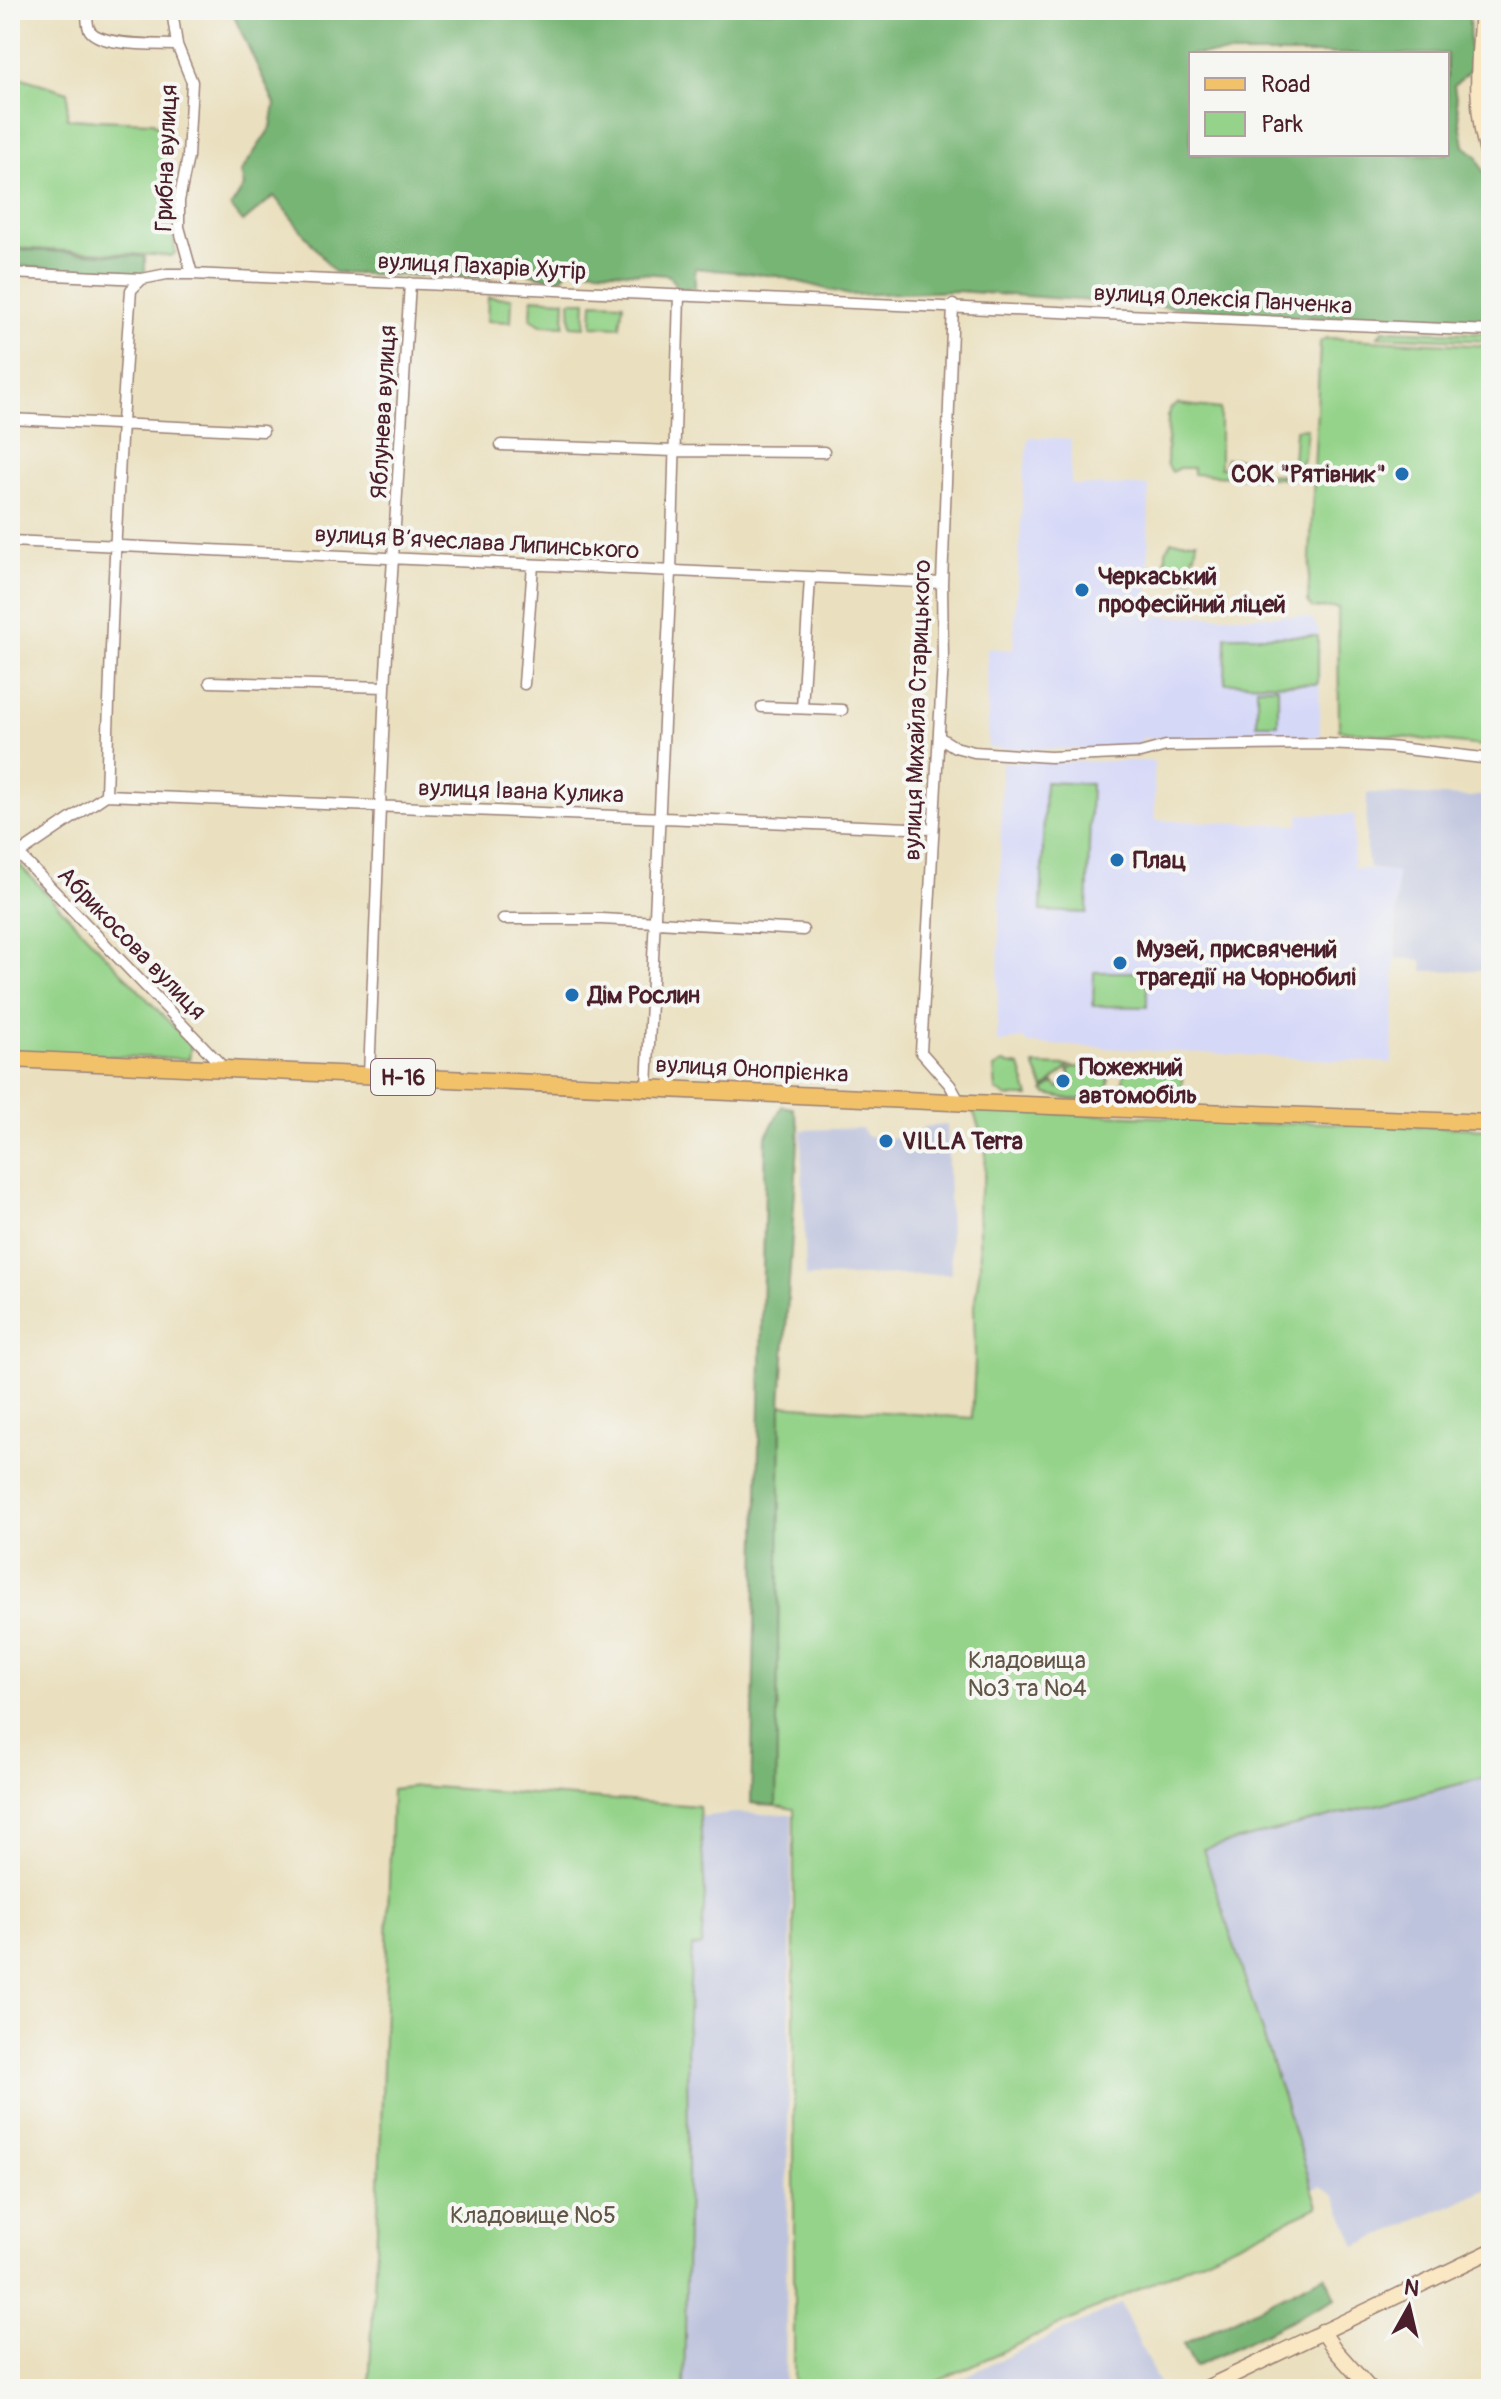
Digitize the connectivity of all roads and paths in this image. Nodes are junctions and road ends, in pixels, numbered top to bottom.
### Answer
1 (87, 10) edge
2 (172, 10) edge
3 (1482, 10) edge
4 (177, 45) junction
5 (1491, 165) edge
6 (10, 273) edge
7 (192, 274) junction
8 (142, 279) junction
9 (410, 283) junction
10 (679, 295) junction
11 (953, 305) junction
12 (1491, 331) edge
13 (10, 419) edge
14 (120, 424) junction
15 (263, 431) dead end
16 (501, 445) dead end
17 (674, 451) junction
18 (824, 452) dead end
19 (10, 541) edge
20 (113, 546) junction
21 (394, 557) junction
22 (533, 565) junction
23 (671, 572) junction
24 (810, 578) junction
25 (942, 583) junction
26 (210, 682) dead end
27 (524, 684) dead end
28 (385, 687) junction
29 (762, 707) dead end
30 (802, 708) junction
31 (842, 710) dead end
32 (939, 737) junction
33 (1491, 759) edge
34 (106, 795) junction
35 (379, 806) junction
36 (660, 817) junction
37 (933, 829) junction
38 (10, 845) edge
39 (19, 854) junction
40 (503, 919) dead end
41 (655, 922) junction
42 (803, 930) dead end
43 (10, 1059) edge
44 (226, 1070) junction
45 (369, 1075) junction
46 (647, 1088) junction
47 (960, 1103) junction
48 (1491, 1123) edge
49 (1491, 2251) edge
50 (1322, 2331) junction
51 (1204, 2389) edge
52 (1370, 2389) edge

1 - 4 street
2 - 4 street, Грибна вулиця
3 - 5 main road
4 - 7 street, Грибна вулиця
6 - 8 street, вулиця Пахарів Хутір
7 - 8 street, вулиця Пахарів Хутір
7 - 9 street, вулиця Пахарів Хутір
8 - 14 street
9 - 10 street, вулиця Пахарів Хутір
9 - 21 street, Яблунева вулиця
10 - 11 street, вулиця Пахарів Хутір
10 - 17 street
11 - 12 street, вулиця Олексія Панченка
11 - 25 street, вулиця Михайла Старицького
13 - 14 street
14 - 15 street
14 - 20 street
16 - 17 street
17 - 18 street
17 - 23 street
19 - 20 street, вулиця Вʼячеслава Липинського
20 - 21 street, вулиця Вʼячеслава Липинського
20 - 34 street
21 - 22 street, вулиця Вʼячеслава Липинського
21 - 28 street, Яблунева вулиця
22 - 23 street, вулиця Вʼячеслава Липинського
22 - 27 street
23 - 24 street, вулиця Вʼячеслава Липинського
23 - 36 street
24 - 25 street, вулиця Вʼячеслава Липинського
24 - 30 street
25 - 32 street, вулиця Михайла Старицького
26 - 28 street
28 - 35 street, Яблунева вулиця
29 - 30 street
30 - 31 street
32 - 33 street
32 - 37 street, вулиця Михайла Старицького
34 - 35 street, вулиця Івана Кулика
34 - 39 street
35 - 36 street, вулиця Івана Кулика
35 - 45 street, Яблунева вулиця
36 - 37 street, вулиця Івана Кулика
36 - 41 street
37 - 47 street, вулиця Михайла Старицького
38 - 39 street, Абрикосова вулиця
39 - 44 street, Абрикосова вулиця
40 - 41 street
41 - 42 street
41 - 46 street
43 - 44 main road, вулиця Онопрієнка / Н-16
44 - 45 main road, вулиця Онопрієнка / Н-16
45 - 46 main road, вулиця Онопрієнка / Н-16
46 - 47 main road, вулиця Онопрієнка / Н-16
47 - 48 main road, вулиця Онопрієнка / Н-16
49 - 50 main road
50 - 51 main road
50 - 52 main road

